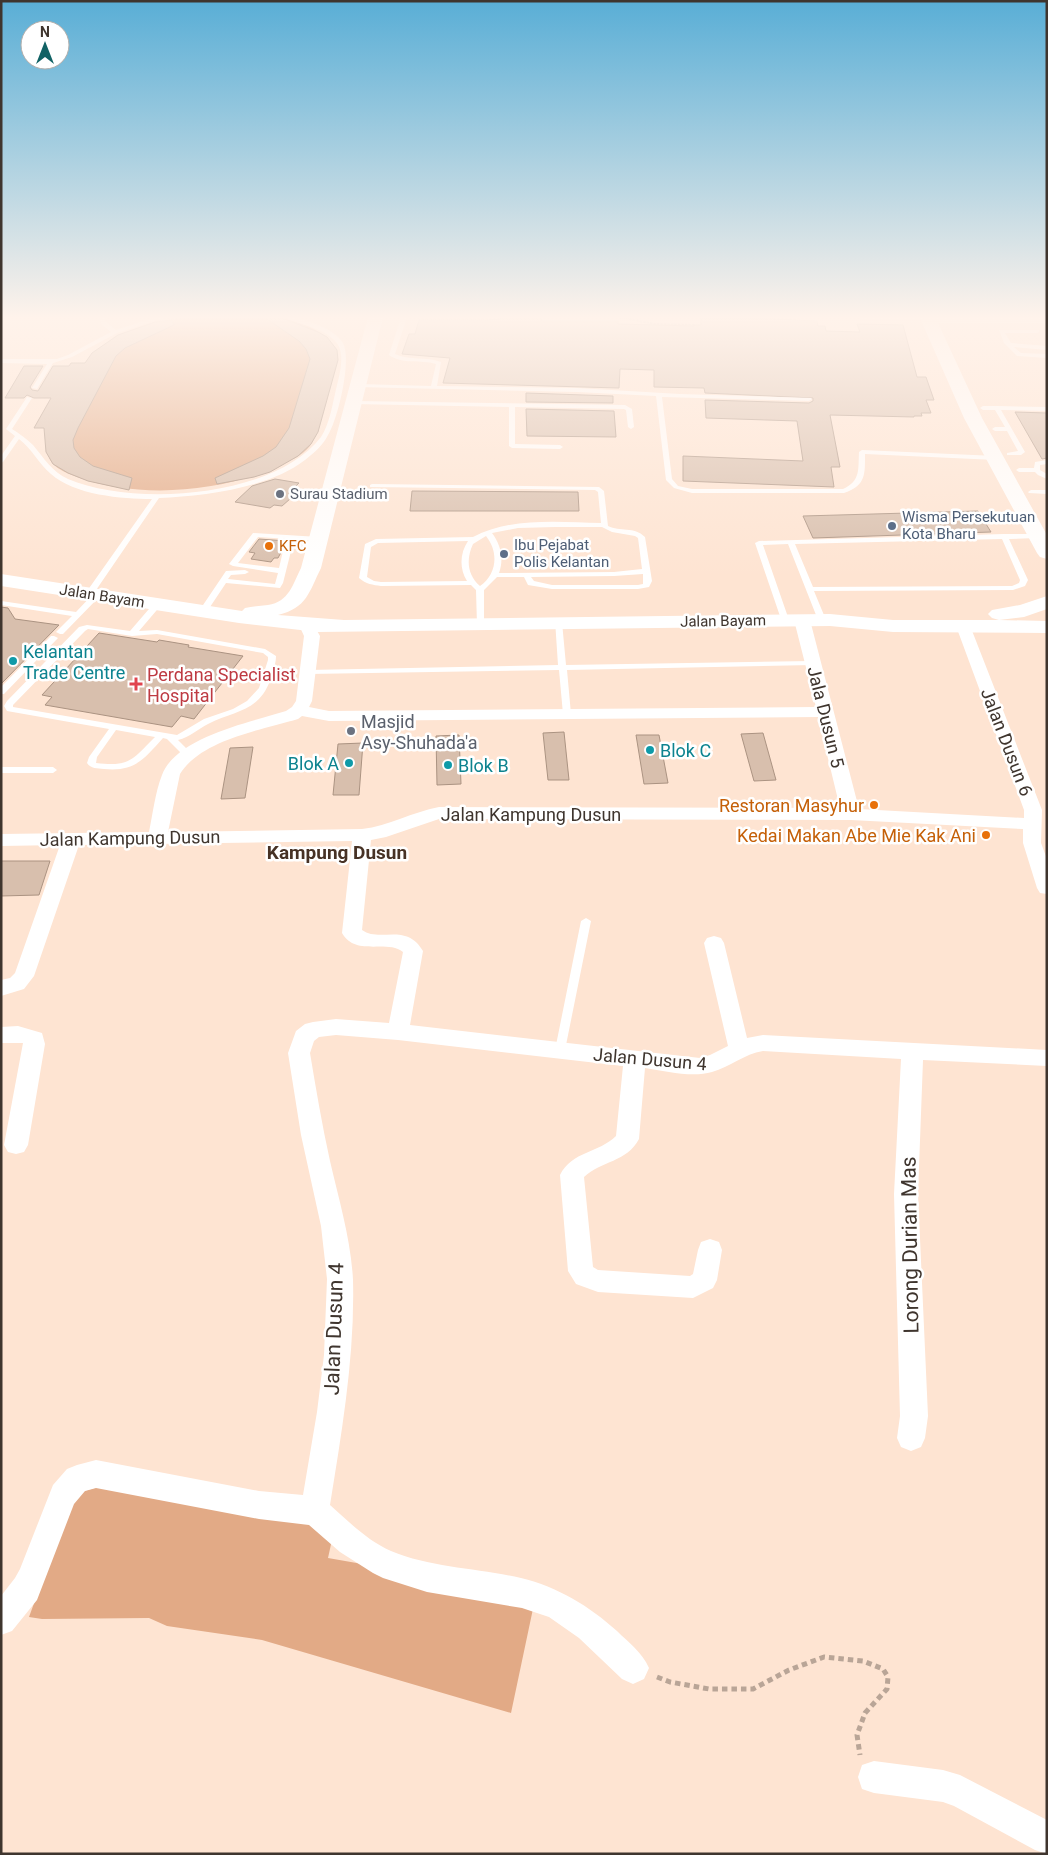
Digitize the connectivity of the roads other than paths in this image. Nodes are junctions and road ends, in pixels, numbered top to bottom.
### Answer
1 (26, 404) edge
2 (334, 404) edge
3 (353, 404) edge
4 (474, 404) edge
5 (660, 404) edge
6 (967, 404) edge
7 (987, 404) edge
8 (512, 406) junction
9 (990, 408) junction
10 (1047, 408) edge
11 (631, 427) dead end
12 (1, 430) edge
13 (9, 430) junction
14 (18, 436) junction
15 (560, 448) dead end
16 (1002, 456) junction
17 (1, 462) edge
18 (1047, 462) edge
19 (1018, 470) junction
20 (1038, 470) junction
21 (1047, 477) edge
22 (372, 486) dead end
23 (1039, 492) edge
24 (157, 497) junction
25 (1047, 521) edge
26 (604, 525) junction
27 (488, 533) junction
28 (1004, 536) junction
29 (1037, 536) junction
30 (294, 539) junction
31 (319, 539) junction
32 (474, 539) junction
33 (791, 542) junction
34 (1047, 553) edge
35 (311, 568) junction
36 (647, 571) junction
37 (282, 574) junction
38 (495, 575) junction
39 (526, 575) junction
40 (1, 580) edge
41 (223, 581) junction
42 (471, 583) junction
43 (480, 589) junction
44 (811, 589) junction
45 (300, 592) junction
46 (93, 594) junction
47 (1047, 602) edge
48 (1, 603) edge
49 (158, 604) junction
50 (203, 611) junction
51 (77, 614) junction
52 (1047, 617) edge
53 (810, 620) junction
54 (970, 621) junction
55 (558, 622) junction
56 (480, 623) junction
57 (398, 624) junction
58 (307, 625) junction
59 (1007, 626) junction
60 (1047, 627) edge
61 (132, 634) junction
62 (1047, 636) edge
63 (813, 663) junction
64 (563, 667) junction
65 (308, 672) junction
66 (1, 692) edge
67 (299, 710) junction
68 (825, 712) junction
69 (567, 714) junction
70 (114, 727) junction
71 (160, 736) junction
72 (171, 738) junction
73 (188, 755) junction
74 (1, 770) edge
75 (53, 770) dead end
76 (851, 814) junction
77 (1034, 824) junction
78 (362, 835) junction
79 (157, 838) junction
80 (72, 839) junction
81 (1, 840) edge
82 (1040, 843) edge
83 (1047, 888) edge
84 (586, 921) dead end
85 (714, 943) dead end
86 (1, 988) edge
87 (398, 1032) junction
88 (1, 1035) edge
89 (739, 1048) junction
90 (560, 1050) junction
91 (912, 1052) junction
92 (1047, 1058) edge
93 (635, 1059) junction
94 (16, 1145) dead end
95 (710, 1250) dead end
96 (911, 1438) dead end
97 (315, 1511) junction
98 (1, 1620) edge
99 (633, 1668) road end
100 (874, 1777) road end
101 (1047, 1838) edge

1 - 13 lane
2 - 24 lane
3 - 31 main road
4 - 8 lane
5 - 16 lane
6 - 16 main road
7 - 9 main road
8 - 11 lane
8 - 15 lane
9 - 10 lane
9 - 16 main road
12 - 13 lane
13 - 14 lane
14 - 17 lane
14 - 24 lane
16 - 19 main road
16 - 29 main road
18 - 20 lane
19 - 20 lane
19 - 23 main road
20 - 21 lane
22 - 26 lane
23 - 25 main road
24 - 46 lane
26 - 27 lane
26 - 36 lane
27 - 32 lane
27 - 38 lane
28 - 29 lane
28 - 33 lane
28 - 44 lane
29 - 34 main road
30 - 31 lane
30 - 37 lane
30 - 37 lane
31 - 35 main road
32 - 42 lane
32 - 42 lane
33 - 44 lane
33 - 53 lane
35 - 45 main road, Jalan Bayam
35 - 57 main road, Jalan Bayam
36 - 39 lane
36 - 39 lane
37 - 41 lane
37 - 41 lane
38 - 39 lane
38 - 43 lane
40 - 46 main road, Jalan Bayam
41 - 50 lane
42 - 43 lane
43 - 56 lane
44 - 53 lane
45 - 50 main road, Jalan Bayam
45 - 58 main road
46 - 49 main road, Jalan Bayam
46 - 51 lane
47 - 54 main road
48 - 51 lane
49 - 50 main road, Jalan Bayam
49 - 61 lane
50 - 58 main road, Jalan Bayam
51 - 66 lane
52 - 54 main road
53 - 54 main road, Jalan Bayam
53 - 55 main road, Jalan Bayam
53 - 63 street, Jala Dusun 5
54 - 59 main road, Jalan Bayam
54 - 77 street, Jalan Dusun 6
55 - 56 main road, Jalan Bayam
55 - 64 lane
56 - 57 main road, Jalan Bayam
57 - 58 main road, Jalan Bayam
58 - 65 street
59 - 60 main road, Jalan Bayam
59 - 62 main road
61 - 70 lane
61 - 72 lane
63 - 64 lane
63 - 68 street, Jala Dusun 5
64 - 65 lane
64 - 69 lane
65 - 67 street
67 - 69 street
67 - 73 street
68 - 69 street
68 - 76 street, Jala Dusun 5
70 - 71 lane
70 - 71 lane
71 - 72 lane
72 - 73 lane
73 - 79 street
74 - 75 lane
76 - 77 street, Jalan Kampung Dusun
76 - 78 street, Jalan Kampung Dusun
77 - 82 street, Jalan Dusun 6
78 - 79 street, Jalan Kampung Dusun
78 - 87 street
79 - 80 street, Jalan Kampung Dusun
80 - 81 street, Jalan Kampung Dusun
80 - 86 street
82 - 83 street, Jalan Dusun 6
84 - 90 lane
85 - 89 street
87 - 90 street, Jalan Dusun 4
87 - 97 street, Jalan Dusun 4
88 - 94 street
89 - 91 street, Jalan Dusun 4
89 - 93 street, Jalan Dusun 4
90 - 93 street, Jalan Dusun 4
91 - 92 street, Jalan Dusun 4
91 - 96 street, Lorong Durian Mas
93 - 95 street
97 - 98 street
97 - 99 street
100 - 101 street

